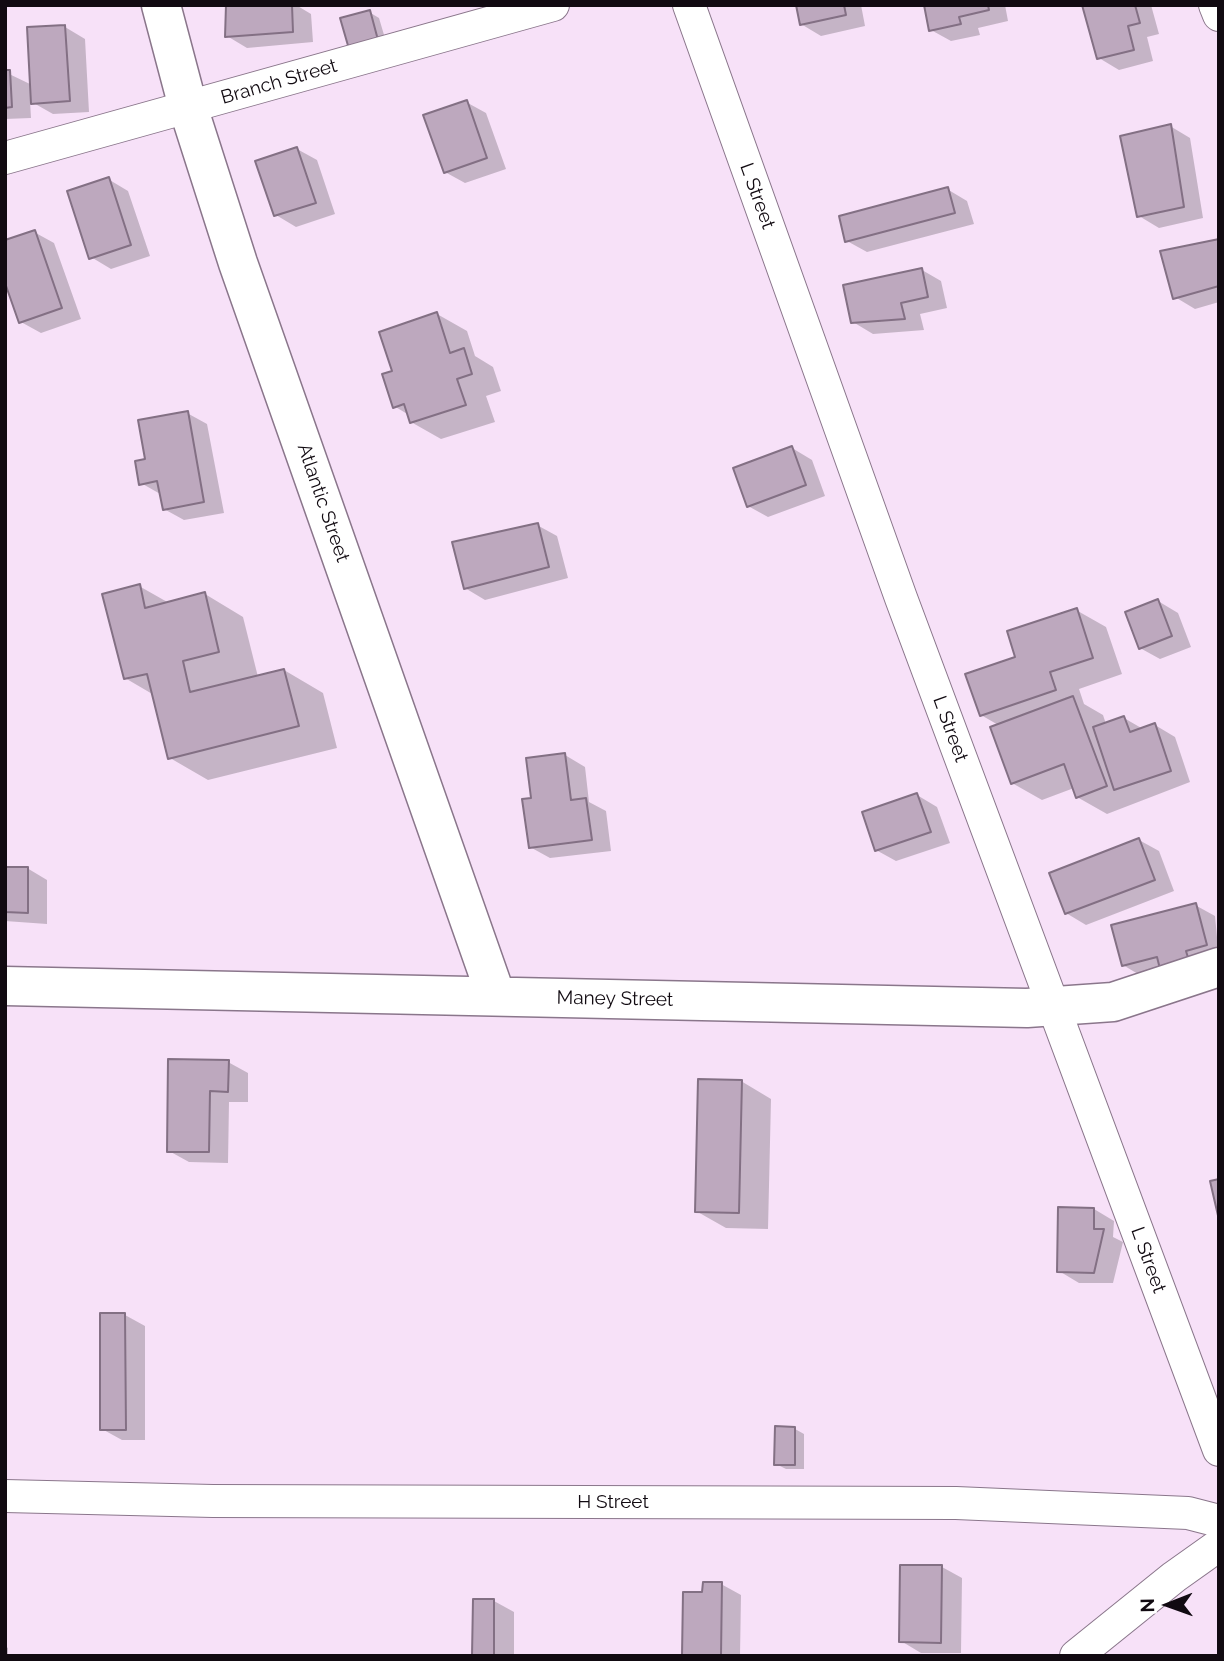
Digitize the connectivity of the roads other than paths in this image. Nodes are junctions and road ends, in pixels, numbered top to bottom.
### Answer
1 (161, 5) edge
2 (553, 5) edge
3 (689, 5) edge
4 (1215, 5) edge
5 (1219, 15) edge
6 (188, 107) junction
7 (5, 158) edge
8 (1219, 968) edge
9 (5, 986) edge
10 (496, 996) junction
11 (1053, 1006) junction
12 (1219, 1450) edge
13 (5, 1496) edge
14 (1219, 1521) edge
15 (1219, 1545) edge
16 (1076, 1656) edge

1 - 6 street, Atlantic Street
2 - 6 street, Branch Street
3 - 11 street, L Street
4 - 5 street
6 - 7 street, Branch Street
6 - 10 street, Atlantic Street
8 - 11 street, Maney Street
9 - 10 street, Maney Street
10 - 11 street, Maney Street
11 - 12 street, L Street
13 - 14 street, H Street
15 - 16 street

